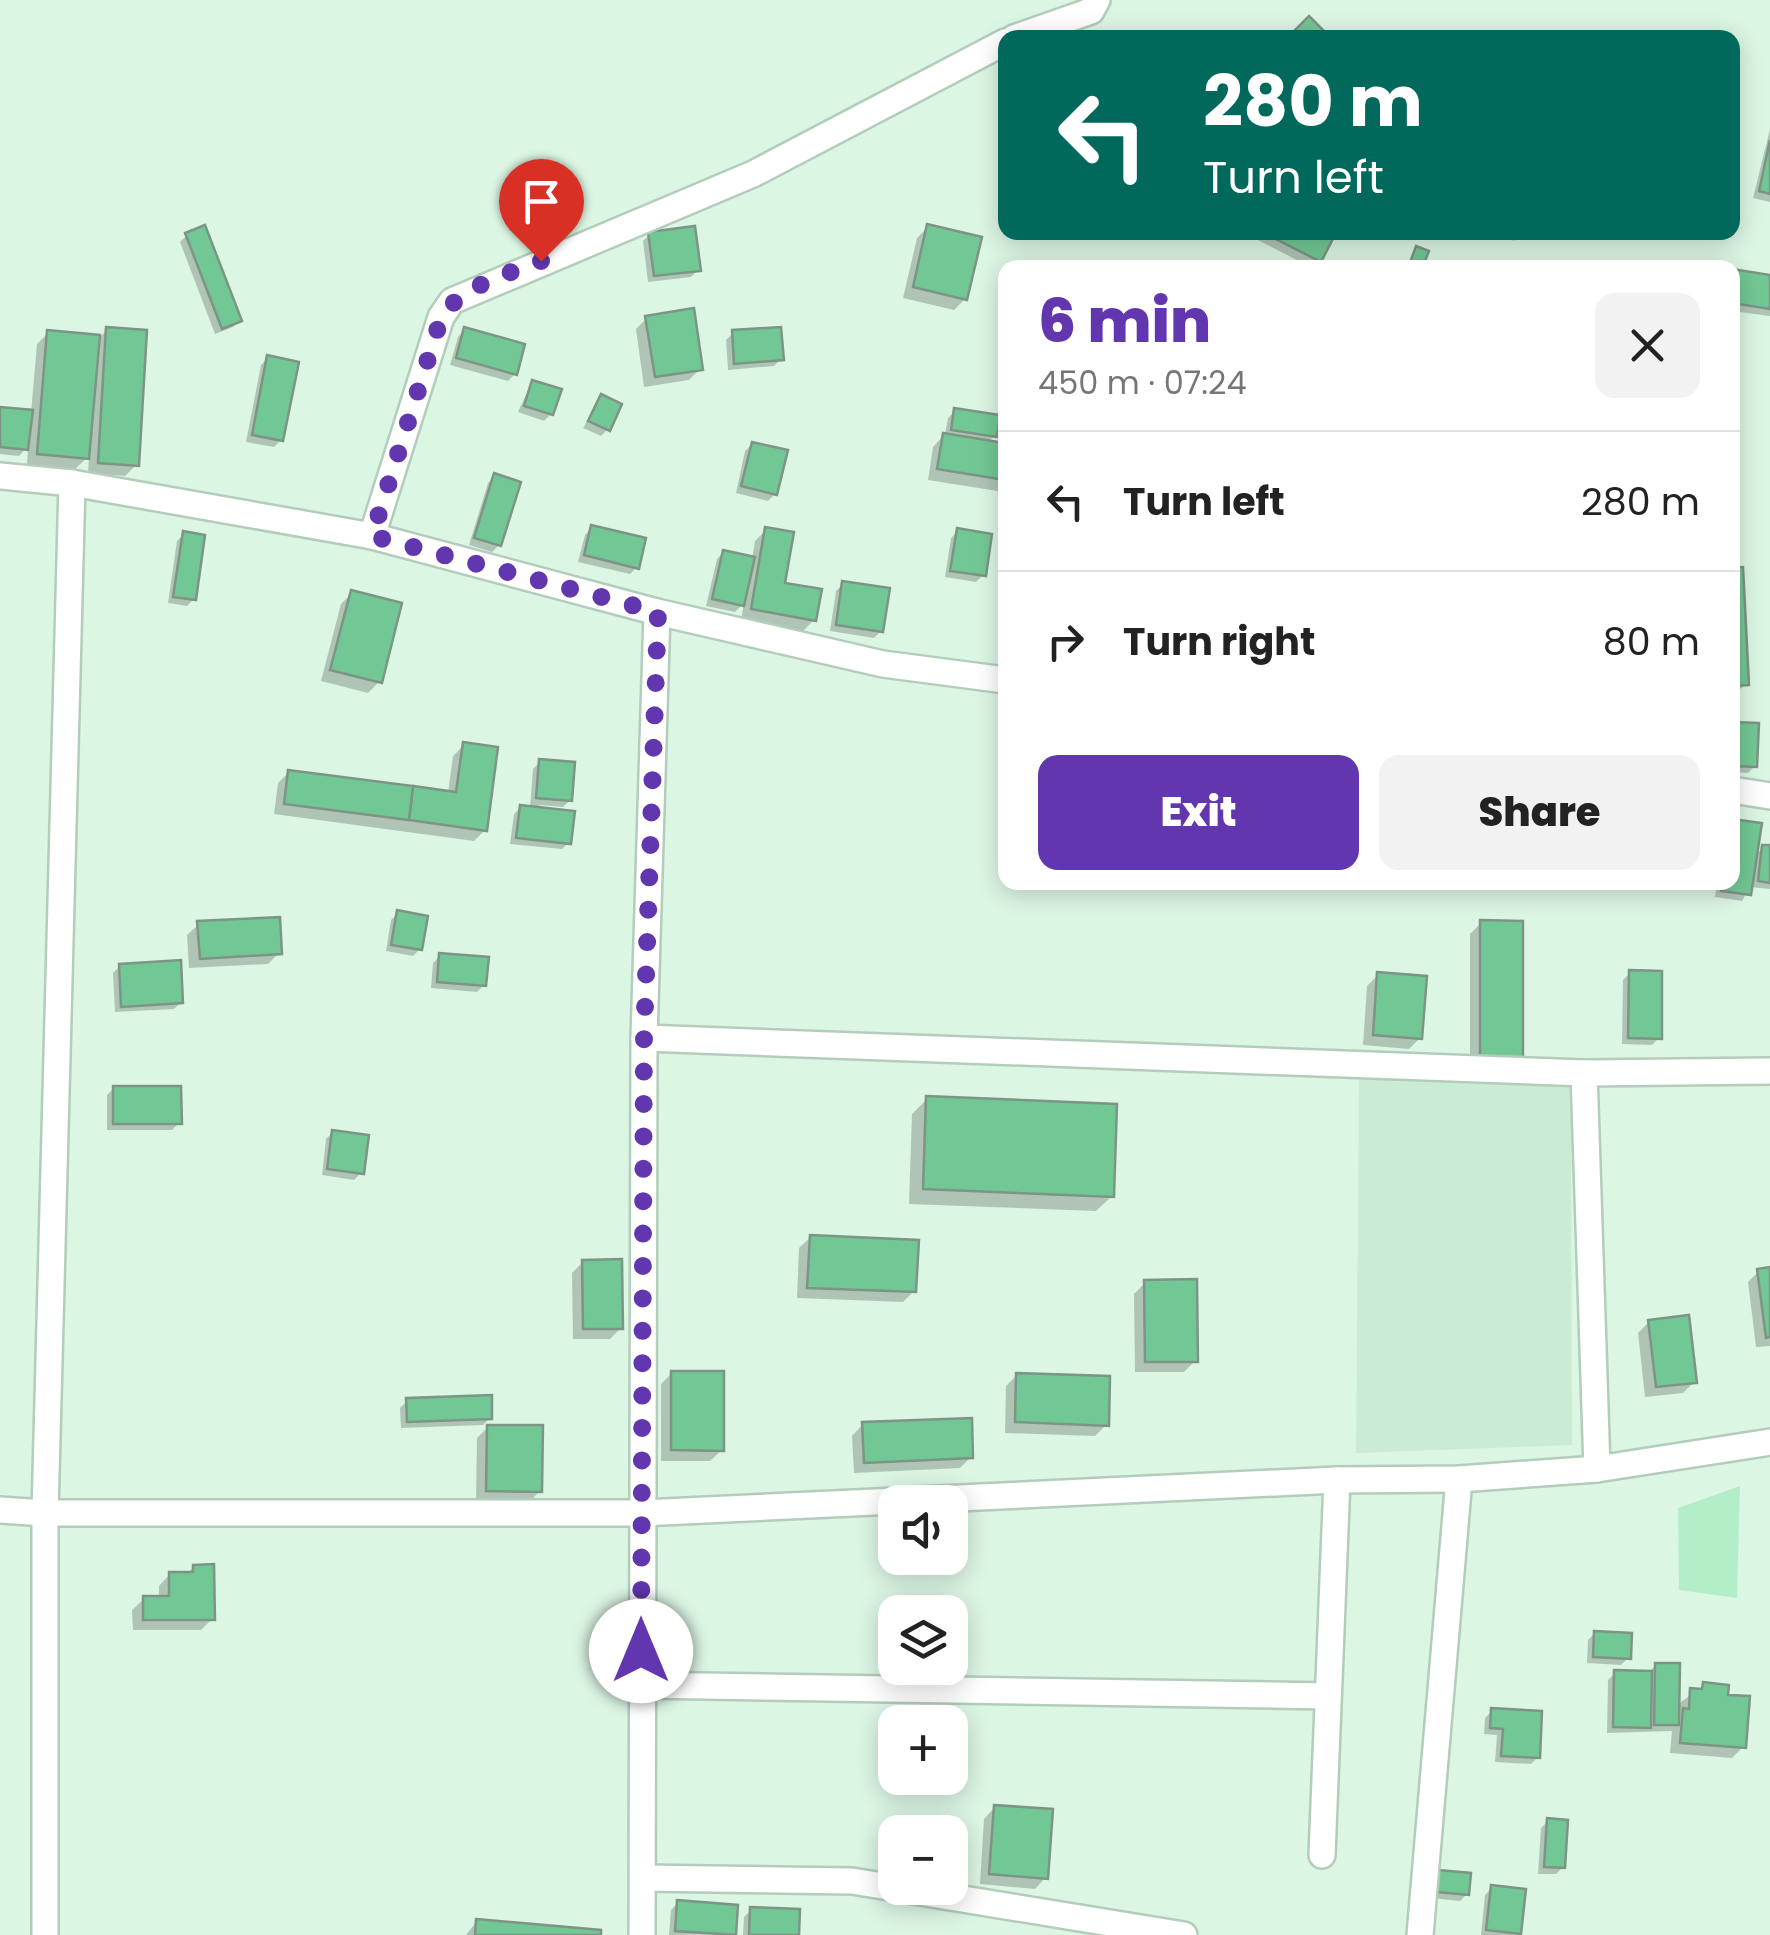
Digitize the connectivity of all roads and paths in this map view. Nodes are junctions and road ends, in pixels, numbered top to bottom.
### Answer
1 (1097, 0) edge
2 (1036, 30) edge
3 (998, 46) edge
4 (0, 476) edge
5 (72, 483) junction
6 (372, 536) junction
7 (658, 612) junction
8 (998, 679) edge
9 (1740, 791) edge
10 (1770, 796) edge
11 (644, 1038) junction
12 (1770, 1070) edge
13 (1584, 1073) junction
14 (1770, 1442) edge
15 (1597, 1469) junction
16 (1459, 1479) junction
17 (1337, 1480) junction
18 (0, 1510) edge
19 (45, 1514) junction
20 (642, 1514) junction
21 (641, 1685) junction
22 (1328, 1696) junction
23 (1322, 1855) dead end
24 (643, 1878) junction
25 (45, 1935) edge
26 (642, 1935) edge
27 (1184, 1935) edge
28 (1420, 1935) edge

1 - 2 street
3 - 6 street
4 - 5 street
5 - 6 street
5 - 19 street
6 - 7 street
7 - 8 street
7 - 11 street
9 - 10 street
11 - 13 street
11 - 20 street
12 - 13 street
13 - 15 street
14 - 15 street
15 - 16 street
16 - 17 street
16 - 28 street
17 - 20 street
17 - 22 street
18 - 19 street
19 - 20 street
19 - 25 street
20 - 21 street
21 - 22 street
21 - 24 street
22 - 23 street
24 - 26 street
24 - 27 street

